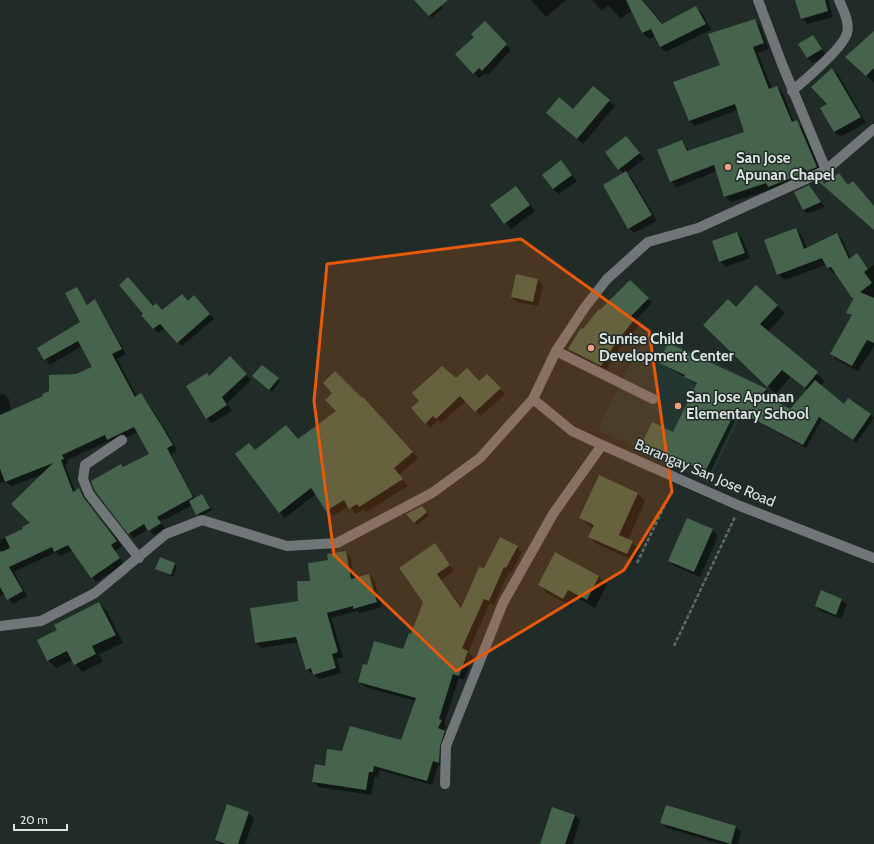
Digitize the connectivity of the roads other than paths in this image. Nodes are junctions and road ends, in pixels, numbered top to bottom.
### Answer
1 (758, 0) edge
2 (839, 0) edge
3 (792, 91) junction
4 (874, 129) edge
5 (826, 170) junction
6 (556, 350) junction
7 (653, 399) dead end
8 (533, 400) junction
9 (122, 440) dead end
10 (602, 446) junction
11 (139, 558) junction
12 (874, 558) edge
13 (0, 626) edge
14 (445, 784) dead end

1 - 3 street
2 - 3 street
3 - 5 street
4 - 5 street
5 - 6 street
6 - 7 street
6 - 8 street
8 - 10 street, Barangay San Jose Road
8 - 11 street
9 - 11 street
10 - 12 street, Barangay San Jose Road
10 - 14 street
11 - 13 street

